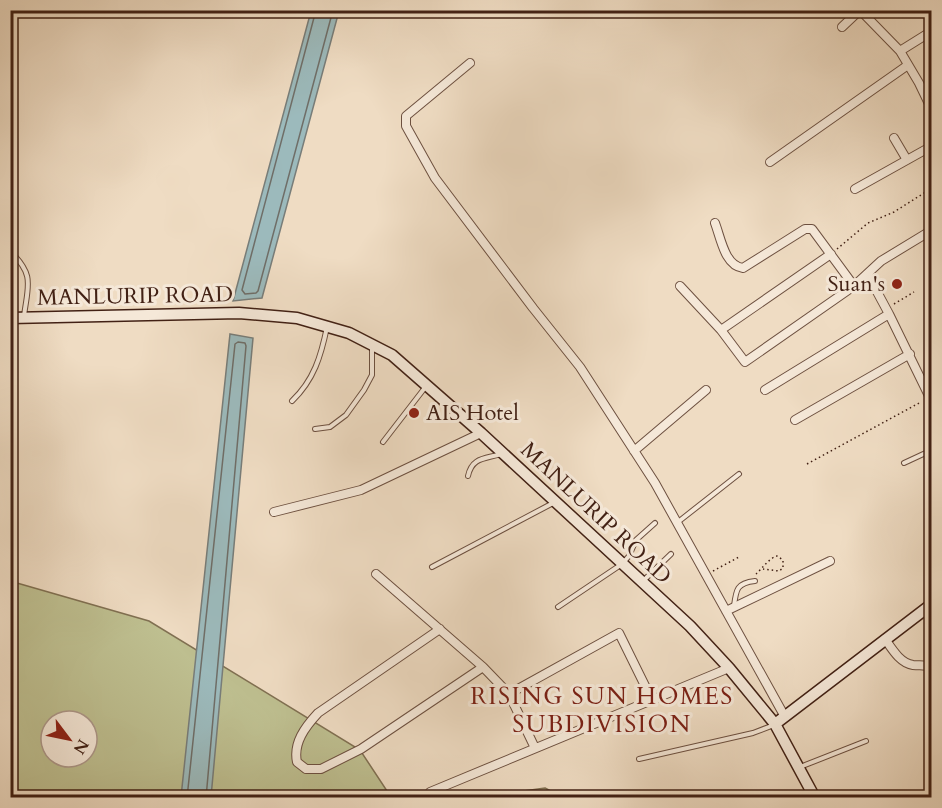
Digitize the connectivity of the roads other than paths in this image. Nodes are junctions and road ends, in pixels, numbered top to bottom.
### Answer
1 (842, 27) dead end
2 (932, 32) edge
3 (900, 51) junction
4 (470, 63) dead end
5 (908, 65) junction
6 (932, 110) edge
7 (894, 138) dead end
8 (932, 146) edge
9 (907, 160) junction
10 (770, 162) dead end
11 (855, 189) dead end
12 (716, 223) dead end
13 (932, 230) edge
14 (10, 251) edge
15 (831, 254) junction
16 (868, 275) junction
17 (680, 286) dead end
18 (854, 286) junction
19 (888, 311) junction
20 (10, 318) edge
21 (24, 318) junction
22 (328, 326) junction
23 (721, 330) junction
24 (371, 344) junction
25 (910, 354) junction
26 (427, 385) junction
27 (706, 390) dead end
28 (765, 390) dead end
29 (930, 399) edge
30 (292, 401) dead end
31 (795, 420) dead end
32 (315, 429) dead end
33 (481, 433) junction
34 (383, 442) dead end
35 (932, 450) edge
36 (634, 451) junction
37 (502, 453) junction
38 (904, 463) dead end
39 (739, 474) dead end
40 (468, 477) dead end
41 (556, 502) junction
42 (274, 512) dead end
43 (678, 522) junction
44 (655, 523) dead end
45 (670, 554) dead end
46 (830, 561) dead end
47 (622, 564) junction
48 (432, 567) dead end
49 (376, 574) dead end
50 (755, 581) dead end
51 (642, 582) junction
52 (932, 604) edge
53 (558, 607) dead end
54 (730, 609) junction
55 (440, 629) junction
56 (885, 639) junction
57 (483, 667) junction
58 (729, 668) junction
59 (932, 668) edge
60 (509, 694) junction
61 (652, 700) junction
62 (785, 717) junction
63 (775, 724) junction
64 (866, 741) dead end
65 (536, 748) junction
66 (639, 759) dead end
67 (799, 767) junction
68 (430, 792) dead end
69 (815, 798) edge

1 - 3 street
2 - 3 street
3 - 5 street
4 - 36 street
5 - 6 street
5 - 10 street
7 - 9 street
8 - 9 street
9 - 11 street
12 - 15 street
13 - 16 street
14 - 21 lane
15 - 18 street
15 - 23 street
16 - 18 street
16 - 19 street
17 - 23 street
18 - 23 street
19 - 25 street
19 - 28 street
20 - 21 main road, MANLURIP ROAD
21 - 22 main road, MANLURIP ROAD
22 - 24 main road, MANLURIP ROAD
22 - 30 lane
24 - 26 main road, MANLURIP ROAD
24 - 32 lane
25 - 29 street
25 - 31 street
26 - 33 main road, MANLURIP ROAD
26 - 34 lane
27 - 36 street
33 - 37 main road, MANLURIP ROAD
33 - 42 street
35 - 38 lane
36 - 43 street
37 - 40 lane
37 - 41 main road, MANLURIP ROAD
39 - 43 lane
41 - 47 main road, MANLURIP ROAD
41 - 48 lane
43 - 54 street
44 - 47 lane
45 - 51 lane
46 - 54 street
47 - 51 main road, MANLURIP ROAD
47 - 53 lane
49 - 55 street
50 - 54 lane
51 - 58 main road, MANLURIP ROAD
52 - 56 main road
54 - 62 street
55 - 57 street
55 - 57 street
56 - 59 street
56 - 62 main road
57 - 60 street
58 - 61 street
58 - 63 main road, MANLURIP ROAD
60 - 61 street
60 - 65 street
61 - 65 street
62 - 63 main road
63 - 66 lane
63 - 67 main road, MANLURIP ROAD
64 - 67 lane
65 - 68 street
67 - 69 main road, MANLURIP ROAD

